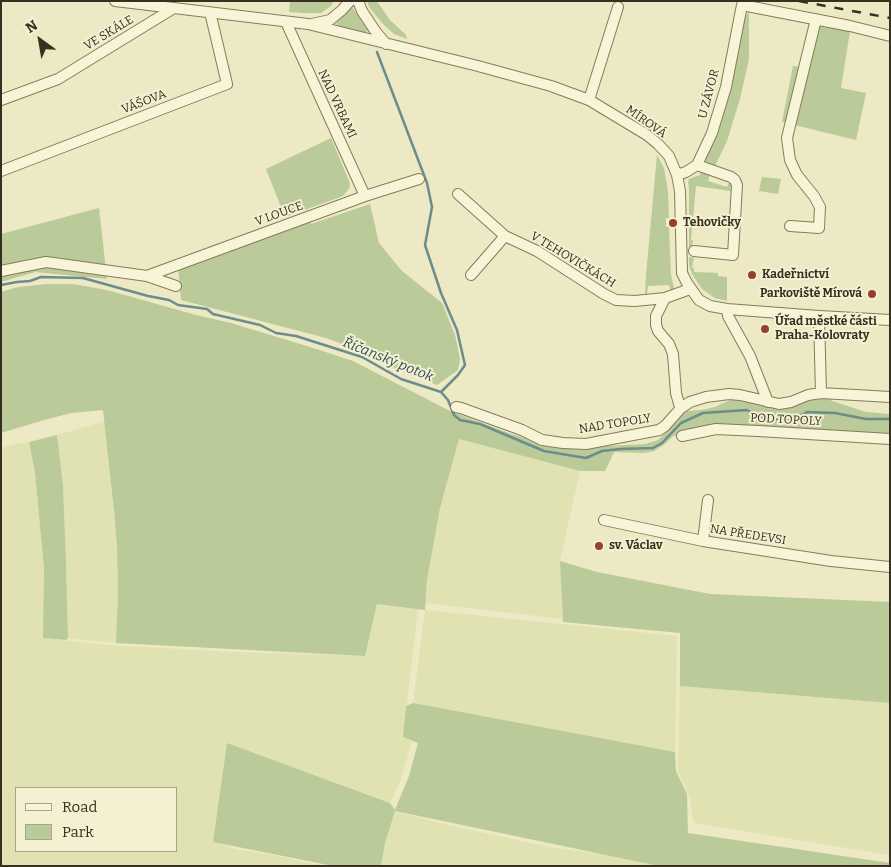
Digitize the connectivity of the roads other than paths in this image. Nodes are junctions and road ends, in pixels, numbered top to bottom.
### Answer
1 (115, 1) edge
2 (350, 1) edge
3 (358, 1) edge
4 (174, 8) junction
5 (618, 8) dead end
6 (210, 12) junction
7 (816, 19) junction
8 (286, 22) junction
9 (308, 24) junction
10 (890, 36) edge
11 (386, 44) junction
12 (1, 100) edge
13 (589, 100) junction
14 (697, 165) junction
15 (1, 170) edge
16 (677, 175) junction
17 (420, 179) dead end
18 (458, 194) dead end
19 (365, 196) junction
20 (790, 226) dead end
21 (505, 236) junction
22 (694, 252) dead end
23 (1, 271) edge
24 (471, 275) dead end
25 (148, 276) junction
26 (176, 286) dead end
27 (690, 289) junction
28 (665, 298) junction
29 (727, 309) junction
30 (819, 316) junction
31 (890, 320) edge
32 (821, 392) junction
33 (890, 396) edge
34 (768, 402) junction
35 (458, 408) dead end
36 (681, 408) junction
37 (682, 436) dead end
38 (890, 438) edge
39 (708, 500) dead end
40 (604, 520) dead end
41 (703, 541) junction
42 (890, 567) edge

1 - 4 street
2 - 9 street
3 - 11 street
4 - 6 street
4 - 12 street, VE SKÁLE
5 - 13 street
6 - 8 street
6 - 15 street, VÁŠOVA
7 - 10 street
7 - 14 street, U ZÁVOR
7 - 20 street
8 - 9 street
8 - 19 street, NAD VRBAMI
9 - 11 street, MÍROVÁ
11 - 13 street, MÍROVÁ
13 - 16 street, MÍROVÁ
14 - 16 street
14 - 22 street
16 - 27 street, MÍROVÁ
17 - 19 street, V LOUCE
18 - 21 street, V TEHOVIČKÁCH
19 - 25 street, V LOUCE
21 - 24 street
21 - 28 street, V TEHOVIČKÁCH
23 - 25 street
25 - 26 street
27 - 28 street, V TEHOVIČKÁCH
27 - 29 street, MÍROVÁ
28 - 36 street
29 - 30 street, MÍROVÁ
29 - 34 street
30 - 31 street, MÍROVÁ
30 - 32 street
32 - 33 street, NAD TOPOLY
32 - 34 street, NAD TOPOLY
34 - 36 street, NAD TOPOLY
35 - 36 street, NAD TOPOLY
37 - 38 street, POD TOPOLY
39 - 41 street
40 - 41 street, NA PŘEDEVSI
41 - 42 street, NA PŘEDEVSI

